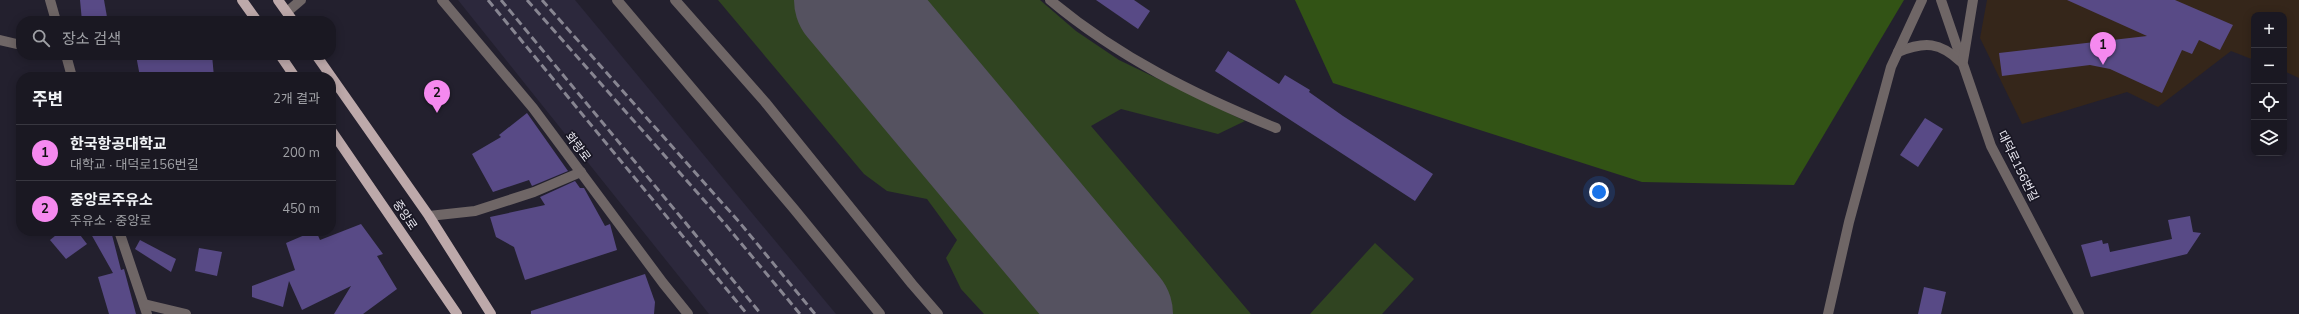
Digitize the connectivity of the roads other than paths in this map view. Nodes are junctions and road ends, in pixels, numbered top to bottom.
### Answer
1 (50, 0) edge
2 (242, 0) edge
3 (278, 0) edge
4 (301, 0) edge
5 (442, 0) edge
6 (617, 0) edge
7 (675, 0) edge
8 (1050, 0) edge
9 (1922, 0) edge
10 (1941, 0) edge
11 (1973, 0) edge
12 (55, 16) edge
13 (253, 16) edge
14 (289, 16) edge
15 (291, 16) edge
16 (0, 40) edge
17 (16, 44) edge
18 (1898, 52) junction
19 (67, 60) edge
20 (283, 60) edge
21 (320, 60) edge
22 (1962, 63) junction
23 (70, 72) edge
24 (292, 72) edge
25 (328, 72) edge
26 (336, 83) edge
27 (1276, 128) dead end
28 (336, 137) edge
29 (581, 172) junction
30 (429, 216) junction
31 (122, 236) edge
32 (144, 304) junction
33 (454, 312) edge
34 (147, 314) edge
35 (186, 314) edge
36 (491, 314) edge
37 (688, 314) edge
38 (880, 314) edge
39 (938, 314) edge
40 (1828, 314) edge
41 (2080, 314) edge

1 - 12 street
2 - 13 main road
3 - 14 main road
4 - 15 street
5 - 29 street, 화랑로
6 - 38 street
7 - 39 street
8 - 27 street
9 - 18 street
10 - 22 street, 대덕로156번길
11 - 22 street
16 - 17 street
18 - 22 street
18 - 40 street
19 - 23 street
20 - 24 main road
21 - 25 main road, 중앙로
22 - 41 street, 대덕로156번길
26 - 30 main road, 중앙로
28 - 33 main road, 중앙로
29 - 30 street, 중앙로
29 - 37 street, 화랑로
30 - 36 main road, 중앙로
31 - 32 street
32 - 34 street
32 - 35 street

